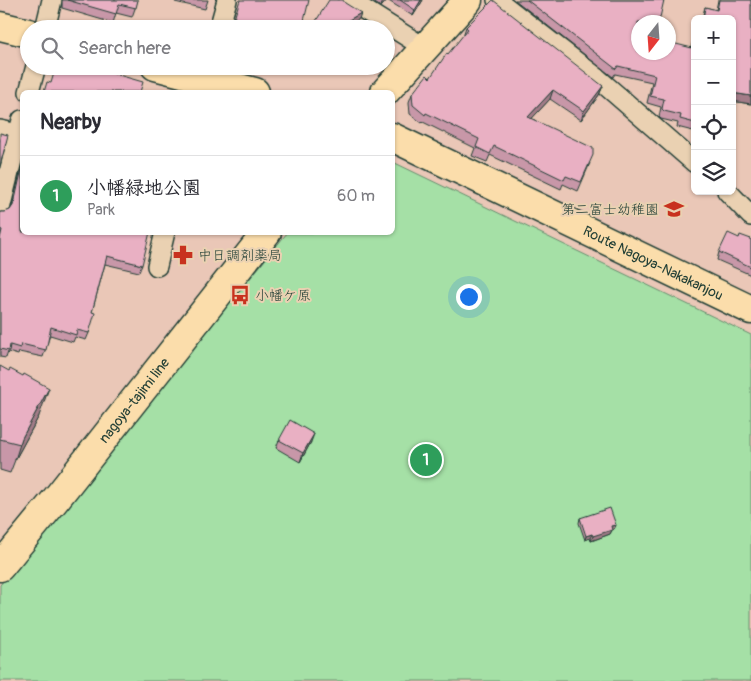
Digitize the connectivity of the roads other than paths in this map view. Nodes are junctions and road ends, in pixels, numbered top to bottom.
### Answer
1 (52, 0) edge
2 (226, 0) edge
3 (349, 0) edge
4 (468, 0) edge
5 (497, 0) edge
6 (47, 20) edge
7 (221, 20) edge
8 (381, 20) edge
9 (0, 26) edge
10 (395, 29) edge
11 (20, 31) edge
12 (425, 48) junction
13 (34, 75) edge
14 (190, 75) edge
15 (205, 79) edge
16 (30, 90) edge
17 (247, 90) edge
18 (387, 90) edge
19 (0, 130) edge
20 (20, 130) edge
21 (20, 134) edge
22 (395, 138) edge
23 (691, 160) edge
24 (731, 195) edge
25 (0, 208) edge
26 (751, 216) edge
27 (164, 235) edge
28 (265, 235) edge
29 (157, 266) dead end
30 (751, 310) edge
31 (0, 567) edge

1 - 6 street
2 - 7 street
3 - 8 street
4 - 12 main road
5 - 23 street
9 - 11 main road
10 - 12 street
12 - 18 main road
13 - 16 street
14 - 15 main road
15 - 17 main road
19 - 20 street
21 - 25 street
22 - 30 main road, Route Nagoya-Nakakanjou
24 - 26 street
27 - 29 street
28 - 31 main road, nagoya-tajimi line

